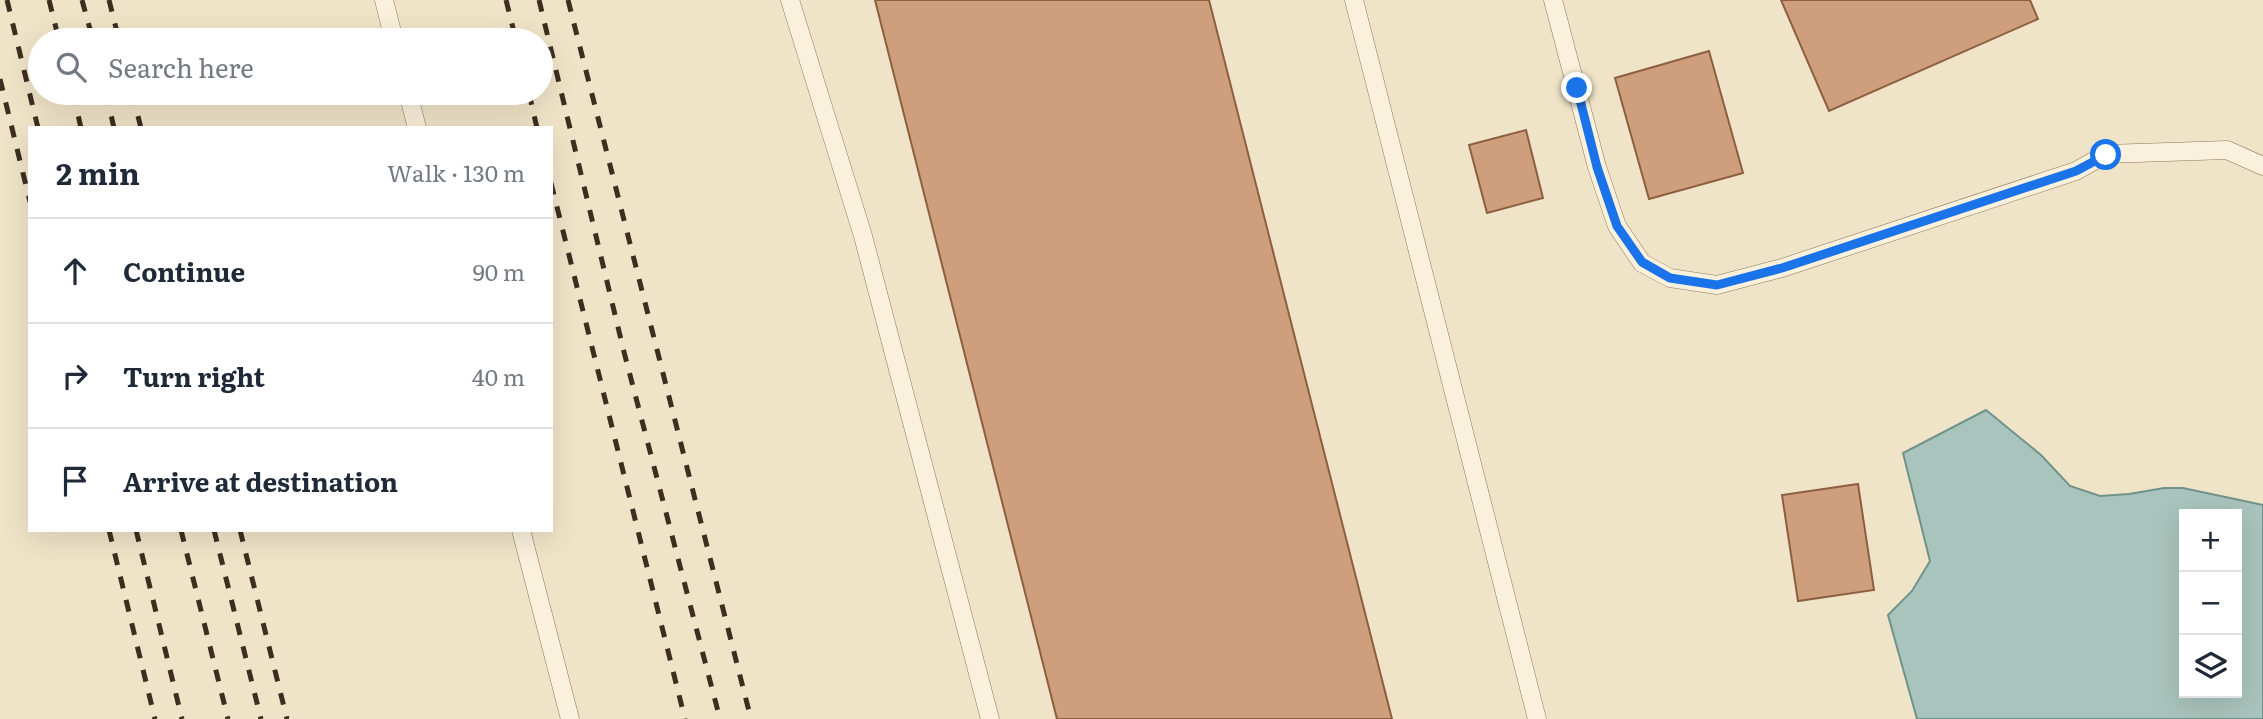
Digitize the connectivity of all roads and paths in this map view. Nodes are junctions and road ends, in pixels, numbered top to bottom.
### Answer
1 (384, 0) edge
2 (790, 0) edge
3 (1354, 0) edge
4 (1553, 0) edge
5 (391, 28) edge
6 (411, 105) edge
7 (416, 126) edge
8 (2263, 166) edge
9 (522, 532) edge
10 (570, 719) edge
11 (990, 719) edge
12 (1537, 719) edge

1 - 5 lane
2 - 11 lane
3 - 12 lane
4 - 8 lane
6 - 7 lane
9 - 10 lane

